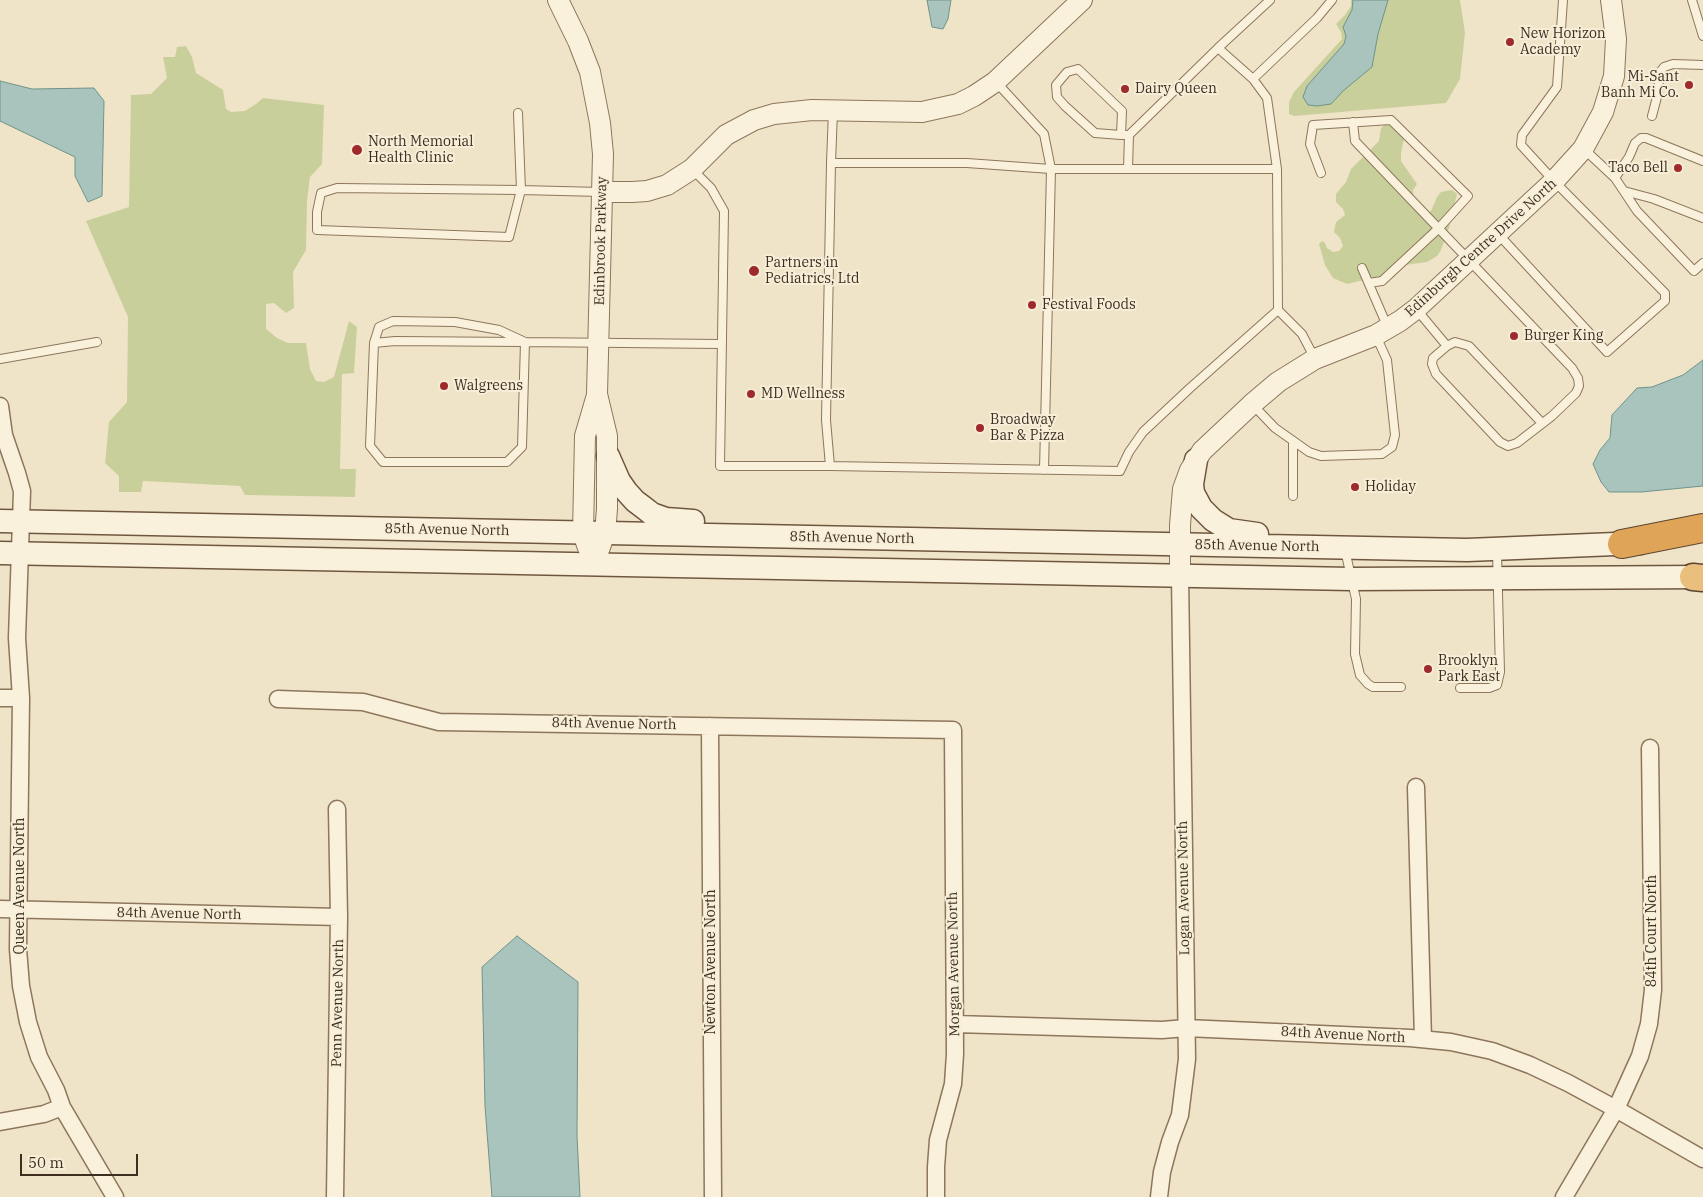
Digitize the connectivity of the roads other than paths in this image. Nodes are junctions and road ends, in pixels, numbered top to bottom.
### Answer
1 (558, 0) edge
2 (1082, 0) edge
3 (1270, 0) edge
4 (1332, 0) edge
5 (1563, 0) edge
6 (1611, 0) edge
7 (1692, 0) edge
8 (1703, 36) edge
9 (1218, 48) junction
10 (1703, 65) edge
11 (1253, 78) junction
12 (995, 82) junction
13 (833, 111) junction
14 (518, 113) dead end
15 (1652, 116) dead end
16 (1353, 122) junction
17 (1125, 135) junction
18 (1583, 148) junction
19 (1703, 161) edge
20 (831, 163) junction
21 (692, 169) junction
22 (1051, 169) junction
23 (1128, 169) junction
24 (1277, 170) junction
25 (1321, 173) dead end
26 (1615, 178) junction
27 (1554, 182) junction
28 (521, 190) junction
29 (1624, 191) junction
30 (603, 192) junction
31 (1703, 218) edge
32 (1439, 228) junction
33 (1498, 234) junction
34 (1469, 260) junction
35 (1703, 263) edge
36 (1362, 268) dead end
37 (1368, 283) junction
38 (1416, 309) junction
39 (1278, 310) junction
40 (1382, 332) junction
41 (97, 342) dead end
42 (525, 342) junction
43 (598, 342) junction
44 (374, 343) junction
45 (721, 344) junction
46 (1447, 346) junction
47 (1315, 359) junction
48 (0, 360) edge
49 (597, 394) junction
50 (1252, 404) junction
51 (0, 406) edge
52 (1542, 423) junction
53 (1293, 441) junction
54 (608, 456) junction
55 (1196, 460) junction
56 (830, 466) junction
57 (1044, 470) junction
58 (1293, 496) dead end
59 (11, 522) edge
60 (1703, 528) edge
61 (594, 533) junction
62 (923, 539) junction
63 (1703, 541) edge
64 (1622, 544) junction
65 (1180, 545) junction
66 (1344, 548) junction
67 (1386, 549) junction
68 (1497, 550) junction
69 (9, 553) edge
70 (594, 564) junction
71 (1180, 576) junction
72 (1700, 577) edge
73 (1351, 579) junction
74 (1498, 579) junction
75 (1400, 687) dead end
76 (1460, 688) dead end
77 (0, 698) edge
78 (21, 698) junction
79 (278, 699) dead end
80 (710, 726) junction
81 (952, 730) joint
82 (1650, 748) dead end
83 (1416, 787) dead end
84 (337, 809) dead end
85 (0, 909) edge
86 (19, 910) junction
87 (338, 917) junction
88 (955, 1024) junction
89 (1186, 1028) junction
90 (1423, 1039) junction
91 (62, 1106) junction
92 (1616, 1109) junction
93 (0, 1122) edge
94 (1703, 1159) edge
95 (115, 1197) edge
96 (335, 1197) edge
97 (713, 1197) edge
98 (936, 1197) edge
99 (1159, 1197) edge
100 (1564, 1197) edge

1 - 30 street, Edinbrook Parkway
2 - 12 street
3 - 9 lane
4 - 11 lane
5 - 27 lane
6 - 18 street, Edinburgh Centre Drive North
7 - 8 lane
9 - 11 lane
9 - 17 lane
10 - 15 lane
11 - 24 lane
12 - 13 street
12 - 22 lane
13 - 20 lane
13 - 21 street
14 - 28 lane
16 - 25 lane
16 - 32 lane
16 - 32 lane
17 - 17 lane
17 - 23 lane
18 - 26 lane
18 - 27 street, Edinburgh Centre Drive North
19 - 26 lane
20 - 22 lane
20 - 56 lane
21 - 30 street
21 - 45 lane
22 - 23 lane
22 - 57 lane
23 - 24 lane
24 - 39 lane
26 - 29 lane
27 - 33 street, Edinburgh Centre Drive North
27 - 33 lane
28 - 28 lane
28 - 30 lane
29 - 31 lane
29 - 35 lane
30 - 43 street, Edinbrook Parkway
32 - 34 lane
32 - 37 lane
33 - 34 street, Edinburgh Centre Drive North
34 - 38 street, Edinburgh Centre Drive North
34 - 52 lane
36 - 37 lane
37 - 40 lane
38 - 40 street, Edinburgh Centre Drive North
38 - 46 lane
39 - 47 lane
39 - 57 lane
40 - 47 street, Edinburgh Centre Drive North
40 - 53 lane
41 - 48 lane
42 - 43 lane
42 - 44 lane
42 - 44 lane
42 - 44 lane
43 - 45 lane
43 - 49 street, Edinbrook Parkway
45 - 56 lane
46 - 52 lane
46 - 52 lane
47 - 50 street, Edinburgh Centre Drive North
49 - 54 street, Edinbrook Parkway
49 - 61 street, Edinbrook Parkway
50 - 53 lane
50 - 55 street, Edinburgh Centre Drive North
51 - 59 street, Queen Avenue North
53 - 58 lane
54 - 61 street, Edinbrook Parkway
54 - 62 main road
55 - 65 street, Edinburgh Centre Drive North
55 - 67 main road
56 - 57 lane
59 - 61 main road, 85th Avenue North
59 - 69 street, Queen Avenue North
60 - 64 highway
61 - 62 main road, 85th Avenue North
61 - 70 street, Edinbrook Parkway
62 - 65 main road, 85th Avenue North
63 - 64 main road, 85th Avenue North
64 - 68 main road, 85th Avenue North
65 - 66 main road, 85th Avenue North
65 - 71 street, Edinburgh Centre Drive North
66 - 67 main road, 85th Avenue North
66 - 73 lane
67 - 68 main road, 85th Avenue North
68 - 74 lane
69 - 70 main road
69 - 78 street, Queen Avenue North
70 - 71 main road
71 - 73 main road
71 - 89 street, Logan Avenue North
72 - 74 main road
73 - 74 main road
73 - 75 lane
74 - 76 lane
77 - 78 street
78 - 86 street, Queen Avenue North
79 - 80 street, 84th Avenue North
80 - 81 street, 84th Avenue North
80 - 97 street, Newton Avenue North
81 - 88 street, Morgan Avenue North
82 - 92 street, 84th Court North
83 - 90 street
84 - 87 street, Penn Avenue North
85 - 86 street, 84th Avenue North
86 - 87 street, 84th Avenue North
86 - 91 street, Queen Avenue North
87 - 96 street, Penn Avenue North
88 - 89 street, 84th Avenue North
88 - 98 street, Morgan Avenue North
89 - 90 street, 84th Avenue North
89 - 99 street, Logan Avenue North
90 - 92 street, 84th Avenue North
91 - 93 street
91 - 95 street, Queen Avenue North
92 - 94 street, 84th Avenue North
92 - 100 street, 84th Court North

